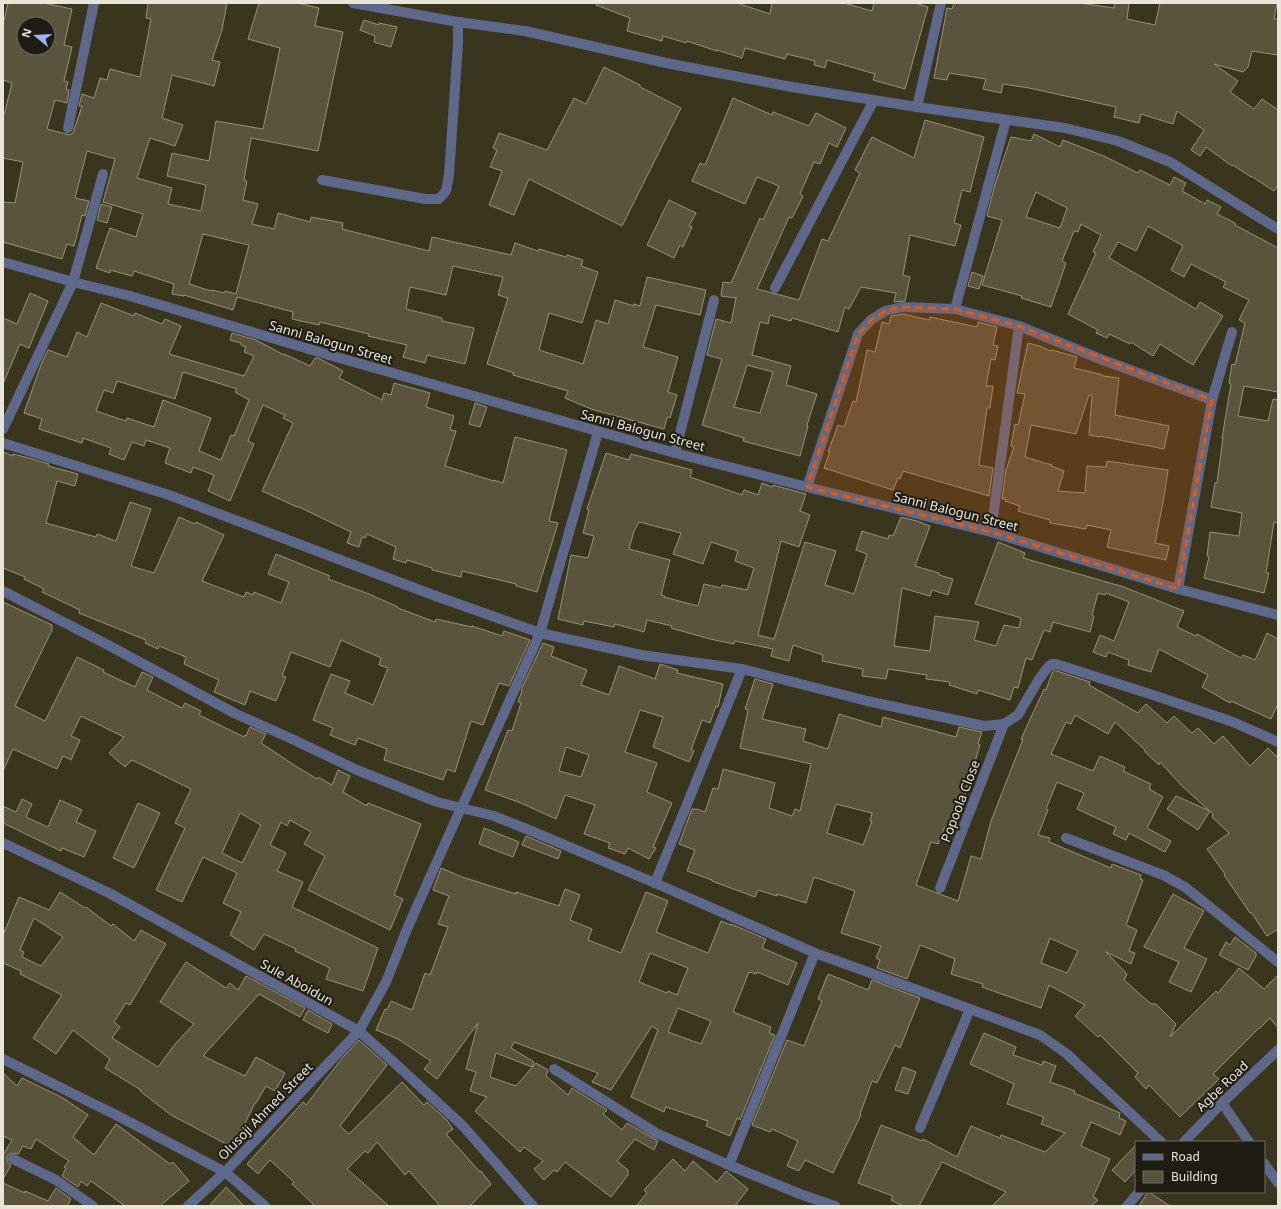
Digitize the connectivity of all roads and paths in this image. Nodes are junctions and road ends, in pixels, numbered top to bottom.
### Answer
1 (94, 3) edge
2 (354, 3) edge
3 (941, 3) edge
4 (458, 22) junction
5 (874, 100) junction
6 (917, 107) junction
7 (1006, 120) junction
8 (68, 128) dead end
9 (102, 174) dead end
10 (322, 180) dead end
11 (1278, 229) edge
12 (3, 262) edge
13 (73, 282) junction
14 (775, 288) dead end
15 (714, 300) dead end
16 (955, 309) junction
17 (1019, 326) junction
18 (1232, 332) dead end
19 (1212, 400) junction
20 (3, 429) edge
21 (598, 432) junction
22 (3, 443) edge
23 (675, 453) junction
24 (807, 487) junction
25 (991, 532) junction
26 (1178, 589) junction
27 (3, 591) edge
28 (1278, 615) edge
29 (540, 633) junction
30 (742, 669) junction
31 (1004, 724) junction
32 (1278, 741) edge
33 (461, 807) junction
34 (1066, 838) dead end
35 (3, 843) edge
36 (655, 883) junction
37 (940, 888) dead end
38 (815, 953) junction
39 (1278, 962) edge
40 (970, 1009) junction
41 (359, 1031) junction
42 (1278, 1050) edge
43 (3, 1059) edge
44 (554, 1069) dead end
45 (1222, 1103) junction
46 (920, 1128) dead end
47 (1160, 1141) edge
48 (1185, 1141) edge
49 (1248, 1141) edge
50 (13, 1159) dead end
51 (1265, 1164) edge
52 (728, 1165) junction
53 (225, 1172) junction
54 (1278, 1183) edge
55 (1138, 1193) edge
56 (93, 1206) edge
57 (188, 1206) edge
58 (265, 1206) edge
59 (533, 1206) edge
60 (834, 1206) edge
61 (1127, 1206) edge

1 - 8 street
2 - 4 street
3 - 6 street
4 - 5 street
4 - 10 street
5 - 6 street
5 - 14 street
6 - 7 street
7 - 11 street
7 - 16 street
9 - 13 street
12 - 13 street, Sanni Balogun Street
13 - 20 street
13 - 21 street, Sanni Balogun Street
15 - 23 street
16 - 17 street
16 - 24 street
17 - 19 street
17 - 25 street
18 - 19 street
19 - 26 street
21 - 23 street, Sanni Balogun Street
21 - 29 street, Olusoji Ahmed Street
22 - 29 street
23 - 24 street, Sanni Balogun Street
24 - 25 street, Sanni Balogun Street
25 - 26 street, Sanni Balogun Street
26 - 28 street, Sanni Balogun Street
27 - 33 street
29 - 30 street
29 - 33 street, Olusoji Ahmed Street
30 - 31 street
30 - 36 street
31 - 32 street
31 - 37 street, Popoola Close
33 - 36 street
33 - 41 street, Olusoji Ahmed Street
34 - 39 street
35 - 41 street, Sule Aboidun
36 - 38 street
38 - 40 street
38 - 52 street
40 - 46 street
40 - 47 street
41 - 53 street, Olusoji Ahmed Street
41 - 59 street, Sule Aboidun
42 - 45 street, Agbe Road
43 - 53 street
44 - 52 street
45 - 48 street, Agbe Road
45 - 49 street
50 - 56 street
51 - 54 street
52 - 60 street
53 - 57 street, Olusoji Ahmed Street
53 - 58 street
55 - 61 street

